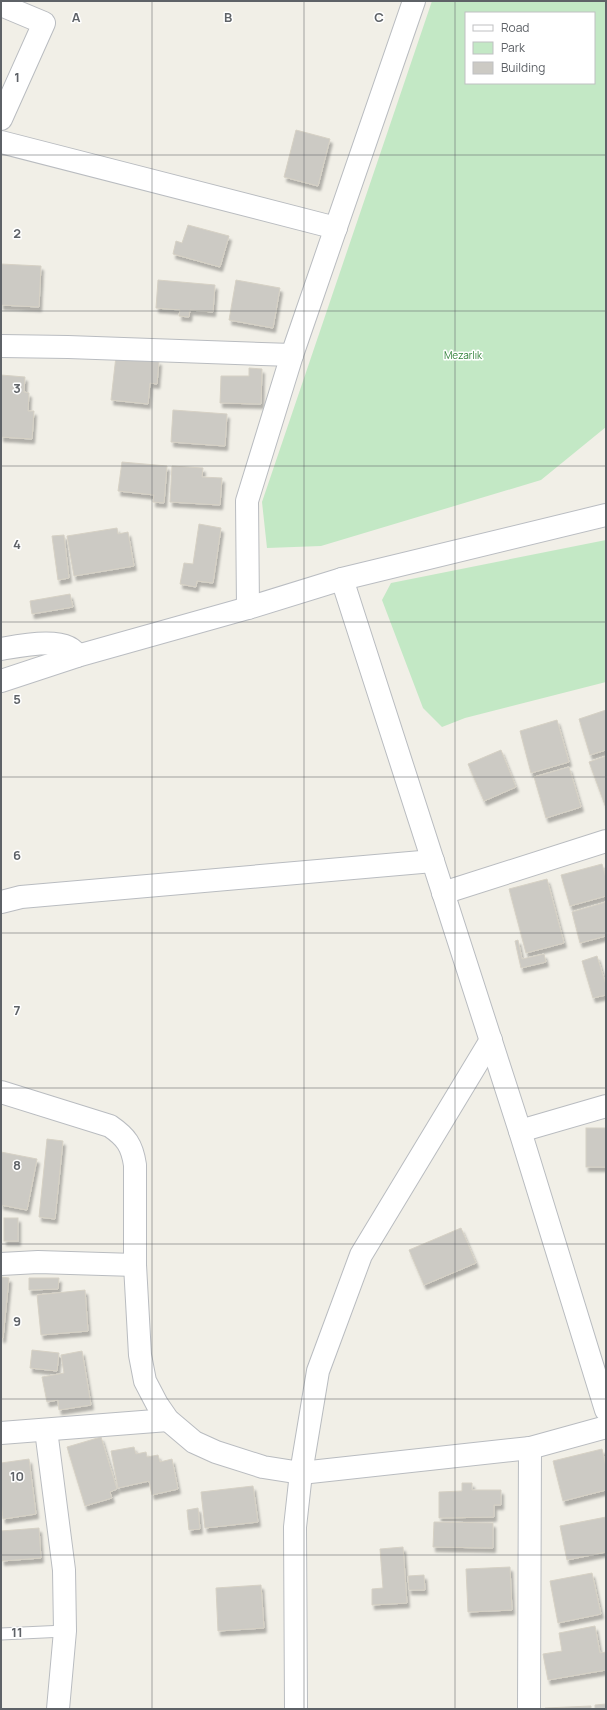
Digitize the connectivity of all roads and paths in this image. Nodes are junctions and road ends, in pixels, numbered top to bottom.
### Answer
1 (414, 1) edge
2 (1, 5) edge
3 (1, 119) edge
4 (1, 142) edge
5 (336, 228) junction
6 (1, 346) edge
7 (292, 355) junction
8 (606, 515) edge
9 (342, 579) junction
10 (248, 608) junction
11 (1, 650) edge
12 (77, 656) junction
13 (1, 680) edge
14 (606, 841) edge
15 (433, 861) junction
16 (443, 893) junction
17 (1, 902) edge
18 (491, 1040) junction
19 (1, 1092) edge
20 (606, 1106) edge
21 (520, 1131) junction
22 (1, 1264) edge
23 (135, 1264) junction
24 (606, 1410) edge
25 (168, 1420) junction
26 (606, 1427) edge
27 (46, 1430) junction
28 (1, 1434) edge
29 (530, 1448) junction
30 (301, 1473) junction
31 (65, 1631) junction
32 (1, 1634) edge
33 (58, 1709) edge
34 (296, 1709) edge
35 (529, 1709) edge

1 - 5 street
2 - 3 street
4 - 5 street
5 - 7 street
6 - 7 street
7 - 10 street
8 - 9 street
9 - 10 street
9 - 15 street
10 - 12 street
11 - 12 street
12 - 13 street
14 - 16 street
15 - 16 street
15 - 17 street
16 - 18 street
18 - 21 street
18 - 30 street
19 - 23 street
20 - 21 street
21 - 24 street
22 - 23 street
23 - 25 street
25 - 27 street
25 - 30 street
26 - 29 street
27 - 28 street
27 - 31 street
29 - 30 street
29 - 35 street
30 - 34 street
31 - 32 lane
31 - 33 street

